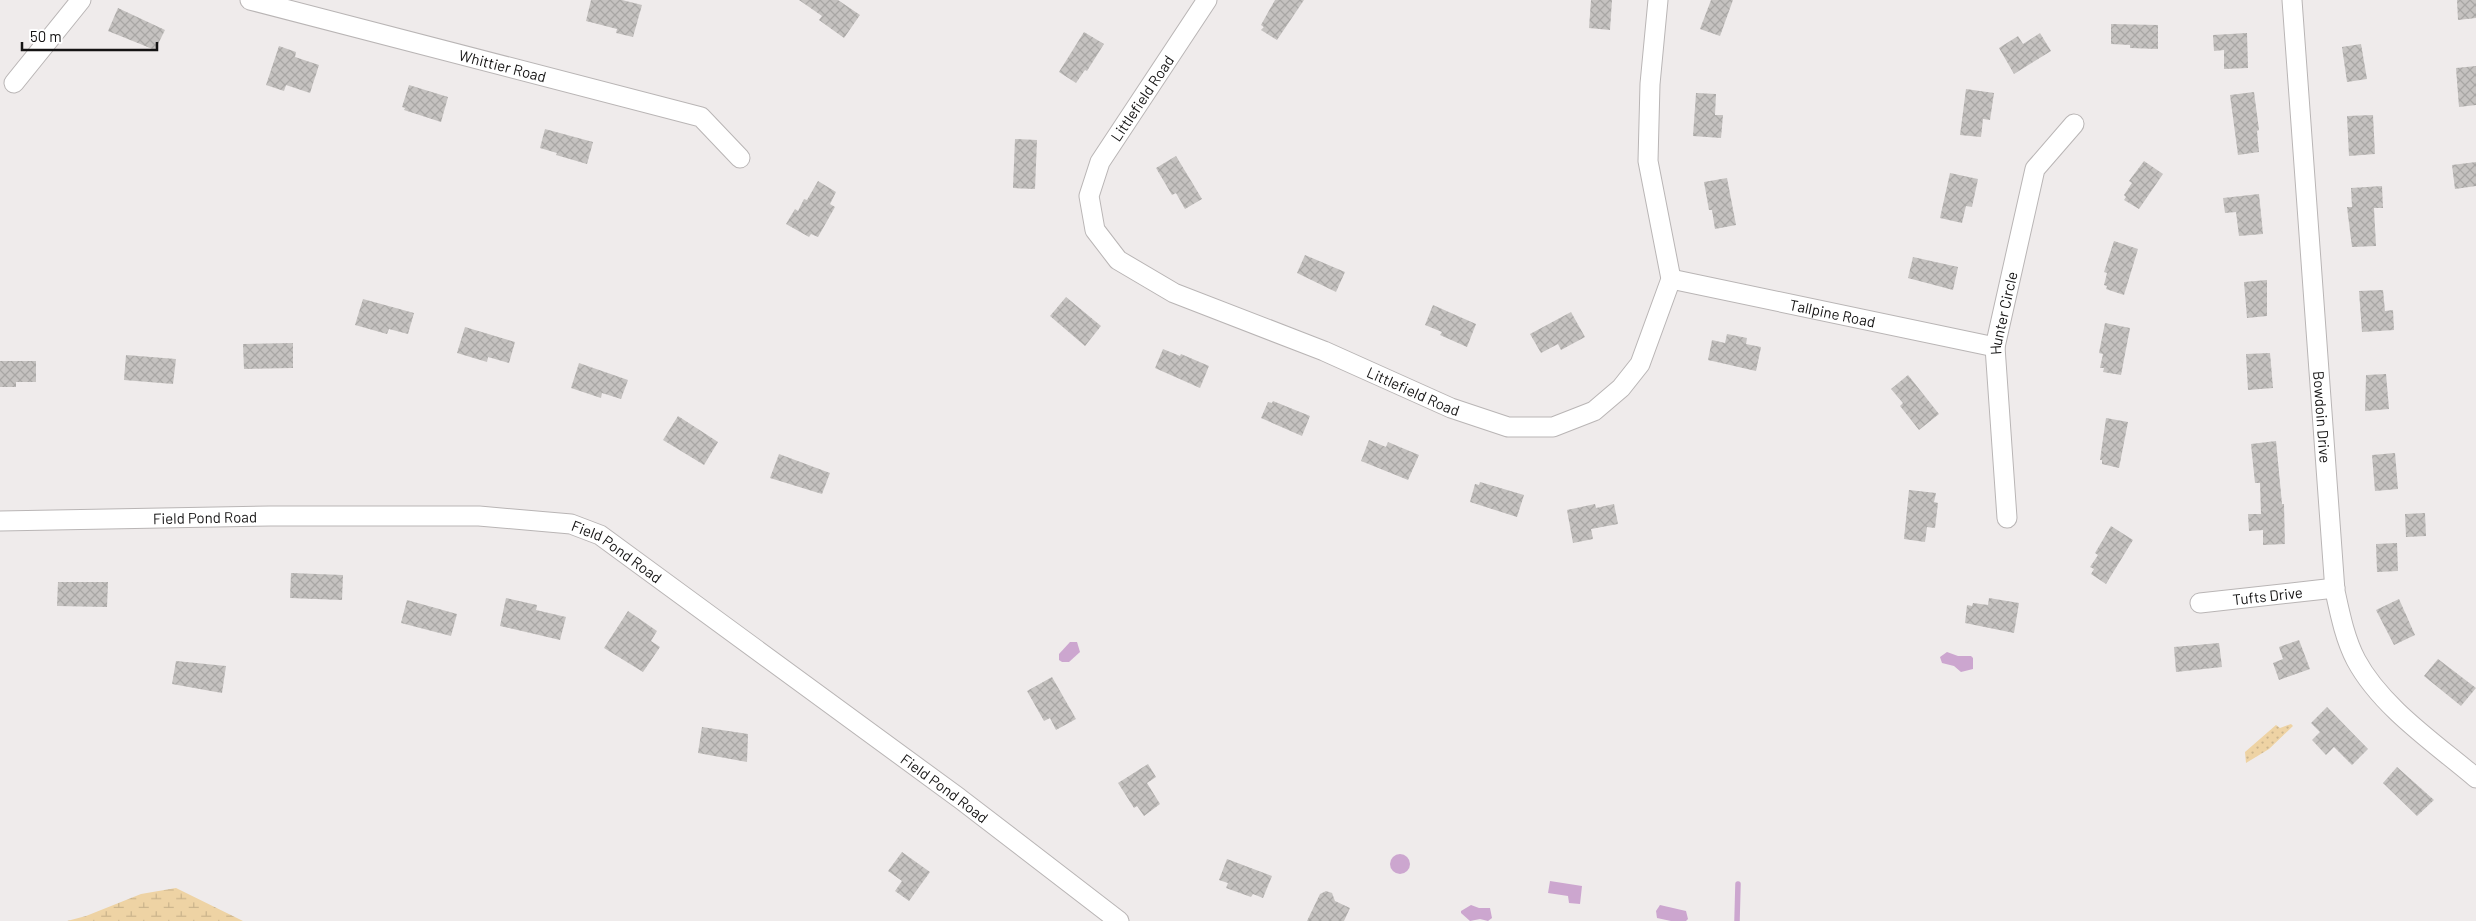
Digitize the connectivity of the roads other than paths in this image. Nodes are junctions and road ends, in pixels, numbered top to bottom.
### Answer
1 (81, 0) edge
2 (250, 0) edge
3 (1207, 0) edge
4 (1658, 0) edge
5 (2292, 0) edge
6 (14, 83) dead end
7 (2074, 124) dead end
8 (740, 158) dead end
9 (1670, 279) junction
10 (1995, 347) junction
11 (2007, 518) dead end
12 (0, 521) edge
13 (2335, 588) junction
14 (2200, 604) dead end
15 (2476, 778) edge
16 (1119, 921) edge

1 - 6 street
2 - 8 street, Whittier Road
3 - 9 street, Littlefield Road
4 - 9 street
5 - 13 street, Bowdoin Drive
7 - 10 street, Hunter Circle
9 - 10 street, Tallpine Road
10 - 11 street, Hunter Circle
12 - 16 street, Field Pond Road
13 - 14 street, Tufts Drive
13 - 15 street, Bowdoin Drive

